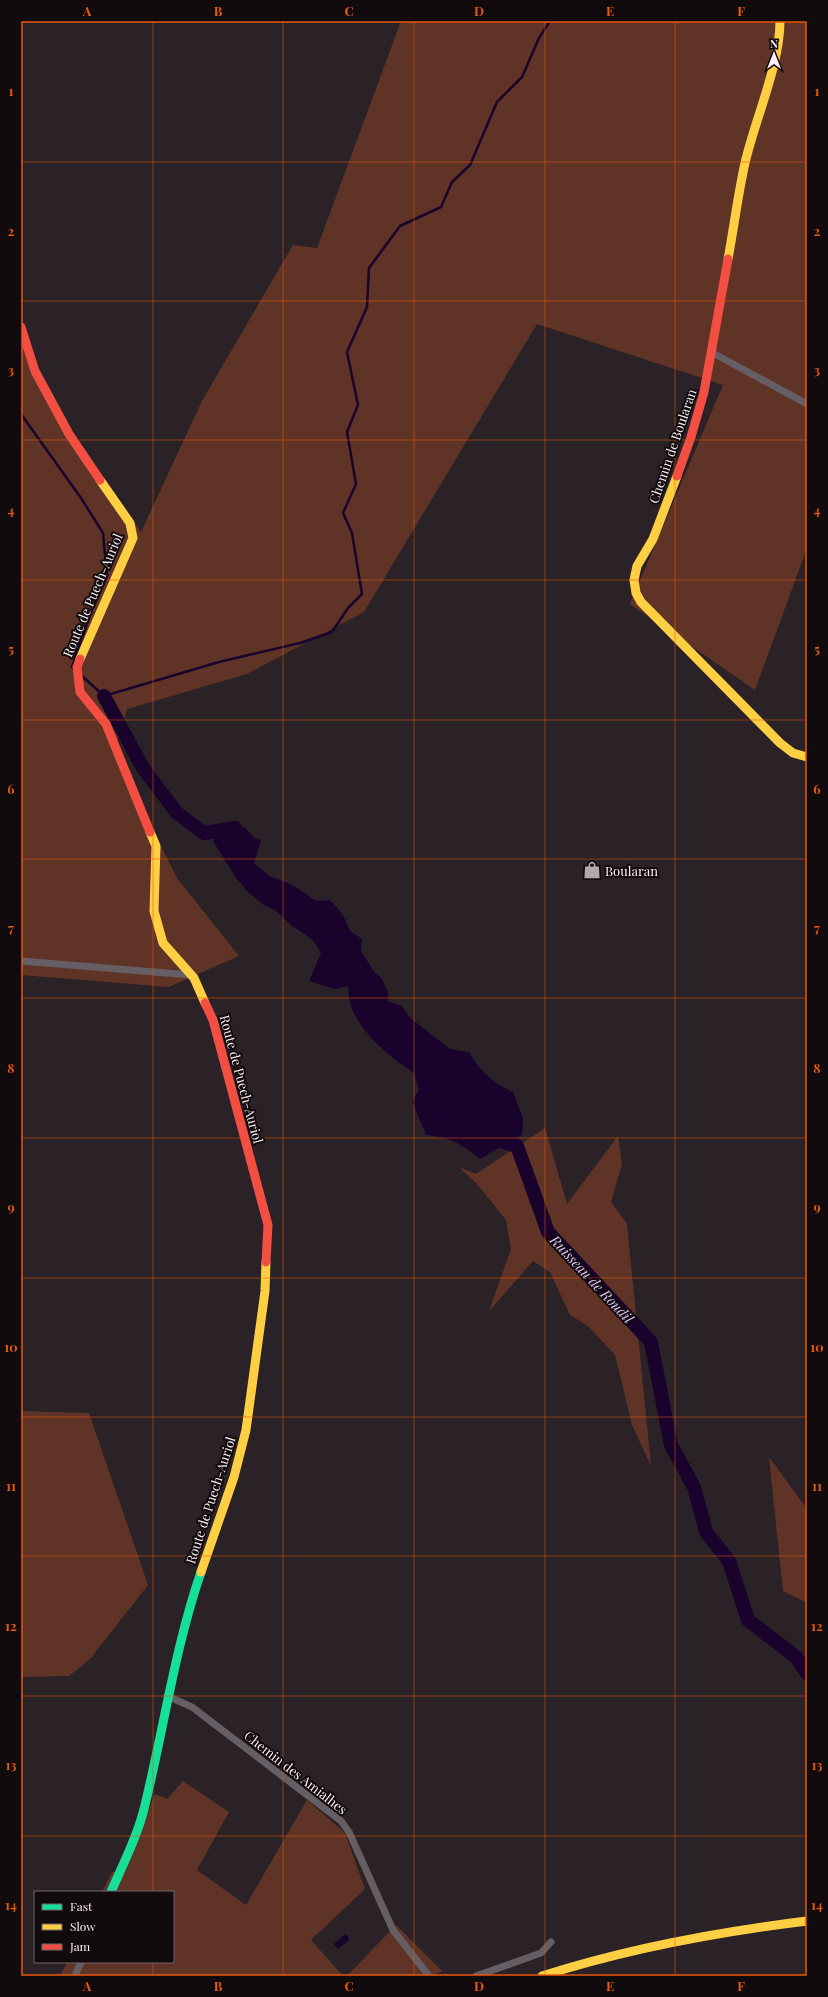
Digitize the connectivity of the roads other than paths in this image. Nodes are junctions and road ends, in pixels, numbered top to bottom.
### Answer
1 (780, 21) edge
2 (21, 327) edge
3 (713, 353) junction
4 (807, 404) edge
5 (807, 756) edge
6 (21, 961) edge
7 (191, 975) junction
8 (167, 1696) junction
9 (111, 1891) edge
10 (807, 1921) edge
11 (551, 1942) dead end
12 (81, 1963) edge
13 (75, 1976) edge
14 (429, 1976) edge
15 (476, 1976) edge
16 (542, 1976) edge

1 - 3 street, Chemin de Boularan
2 - 7 street, Route de Puech-Auriol
3 - 4 street
3 - 5 street, Chemin de Boularan
6 - 7 street
7 - 8 street, Route de Puech-Auriol
8 - 9 street, Route de Puech-Auriol
8 - 14 street, Chemin des Amialhes
10 - 16 street
11 - 15 street
12 - 13 street

